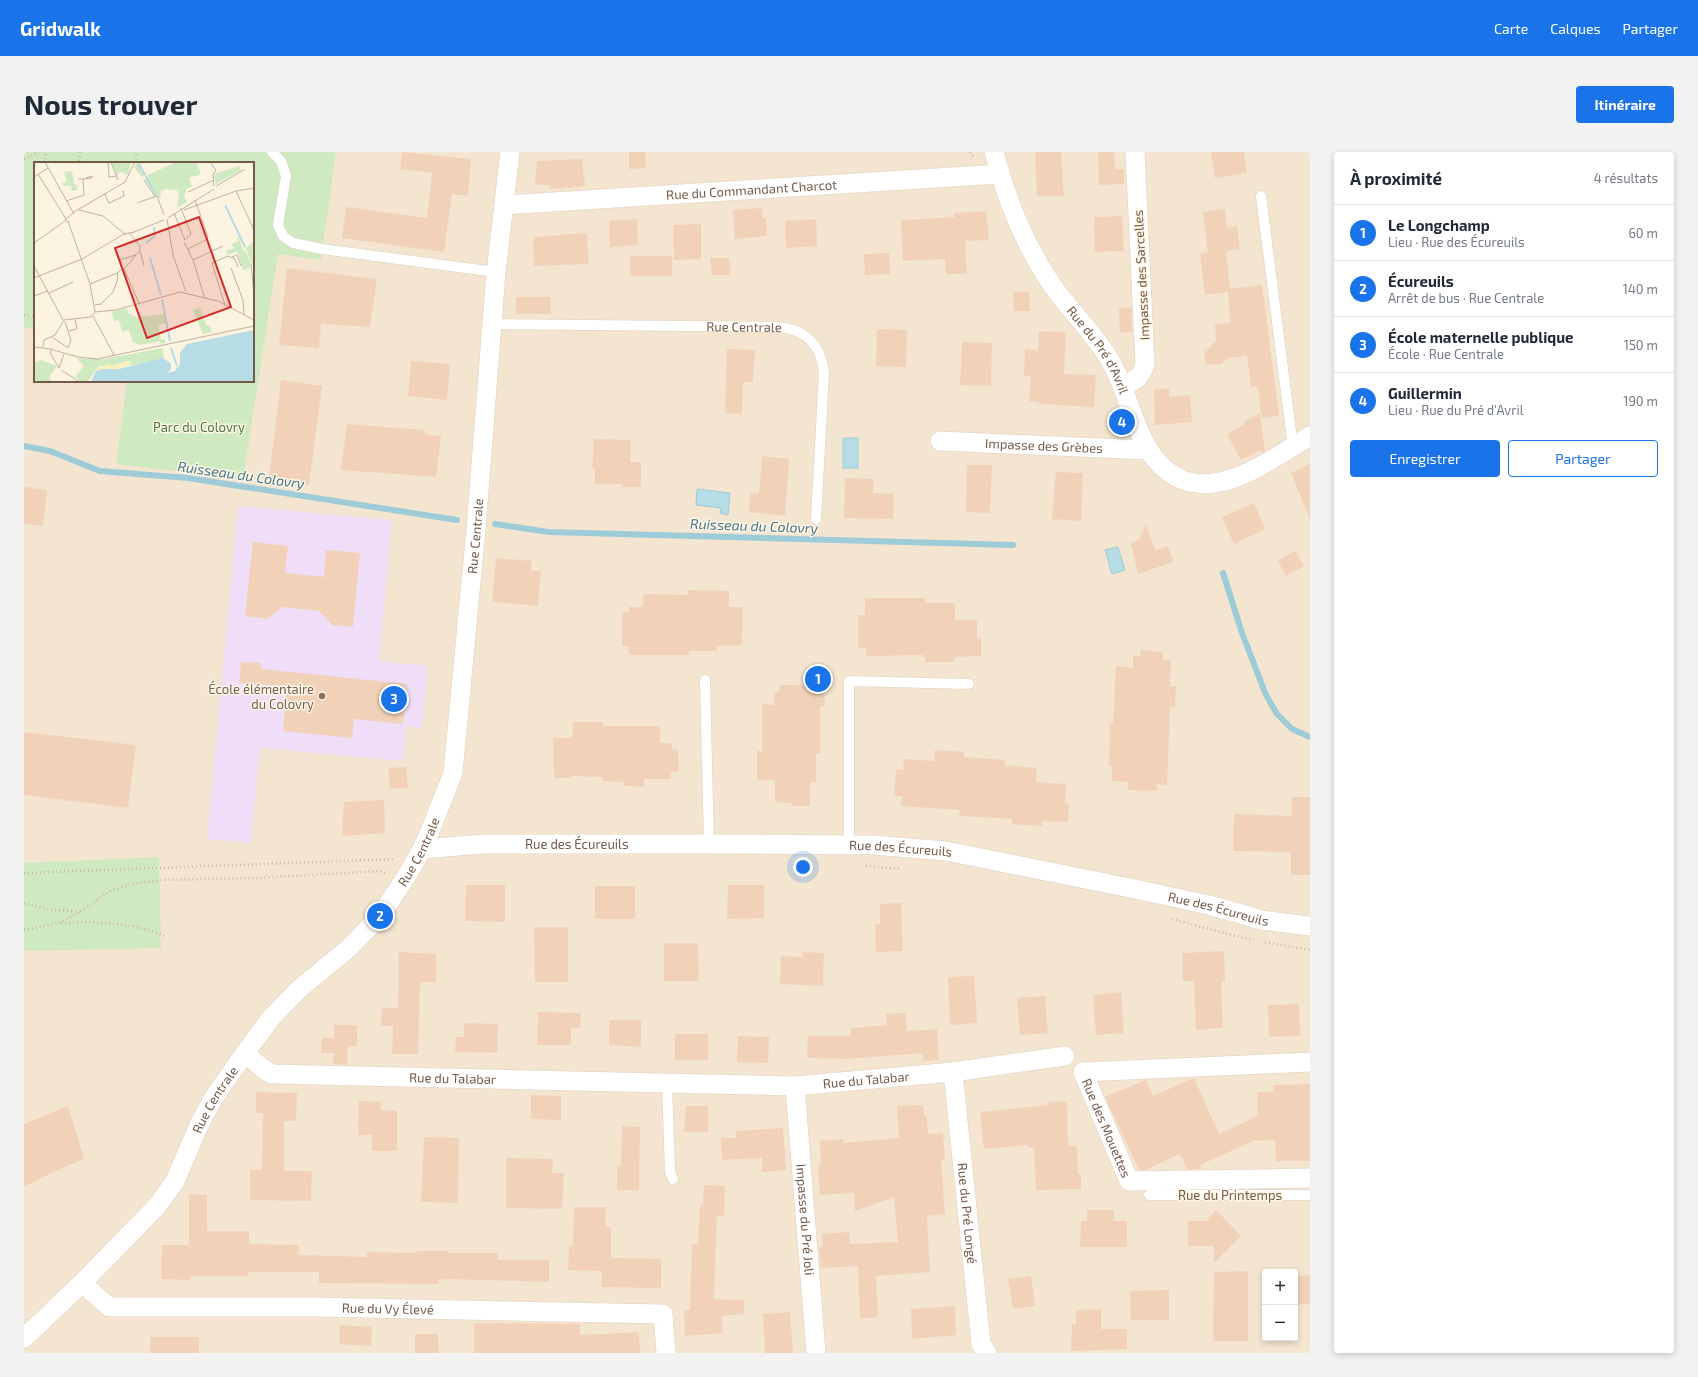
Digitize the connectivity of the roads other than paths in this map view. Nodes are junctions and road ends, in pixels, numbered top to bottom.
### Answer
1 (272, 152) edge
2 (510, 152) edge
3 (994, 152) edge
4 (1135, 152) edge
5 (1000, 174) junction
6 (1261, 196) dead end
7 (504, 205) junction
8 (496, 272) junction
9 (491, 324) junction
10 (1123, 386) junction
11 (1310, 436) edge
12 (940, 440) dead end
13 (1293, 447) junction
14 (1147, 450) junction
15 (816, 519) dead end
16 (705, 680) dead end
17 (969, 684) dead end
18 (430, 831) junction
19 (483, 844) junction
20 (709, 844) junction
21 (849, 845) junction
22 (419, 854) junction
23 (1310, 926) edge
24 (245, 1053) junction
25 (1065, 1056) dead end
26 (1310, 1062) edge
27 (954, 1072) junction
28 (667, 1083) junction
29 (795, 1086) junction
30 (1310, 1178) edge
31 (673, 1180) dead end
32 (1149, 1195) dead end
33 (1310, 1195) edge
34 (82, 1283) junction
35 (24, 1338) edge
36 (666, 1353) edge
37 (816, 1353) edge
38 (987, 1353) edge

1 - 8 lane
2 - 7 street, Rue Centrale
3 - 5 street, Rue du Pré d'Avril
4 - 10 street, Impasse des Sarcelles
5 - 7 street, Rue du Commandant Charcot
5 - 10 street, Rue du Pré d'Avril
6 - 13 lane
7 - 8 street, Rue Centrale
8 - 9 street, Rue Centrale
9 - 15 lane, Rue Centrale
9 - 18 street, Rue Centrale
10 - 14 street, Rue du Pré d'Avril
11 - 13 street, Rue du Pré d'Avril
12 - 14 street, Impasse des Grèbes
13 - 14 street, Rue du Pré d'Avril
16 - 20 lane
17 - 21 lane
18 - 19 street, Rue des Écureuils
18 - 22 street, Rue Centrale
19 - 20 street, Rue des Écureuils
19 - 22 street, Rue des Écureuils
20 - 21 street, Rue des Écureuils
21 - 23 street, Rue des Écureuils
22 - 24 street, Rue Centrale
24 - 28 street, Rue du Talabar
24 - 34 street, Rue Centrale
25 - 27 street, Rue du Talabar
26 - 30 street, Rue des Mouettes
27 - 29 street, Rue du Talabar
27 - 38 street, Rue du Pré Longé
28 - 29 street, Rue du Talabar
28 - 31 lane
29 - 37 street, Impasse du Pré Joli
32 - 33 lane, Rue du Printemps
34 - 35 street, Rue Centrale
34 - 36 street, Rue du Vy Élevé

